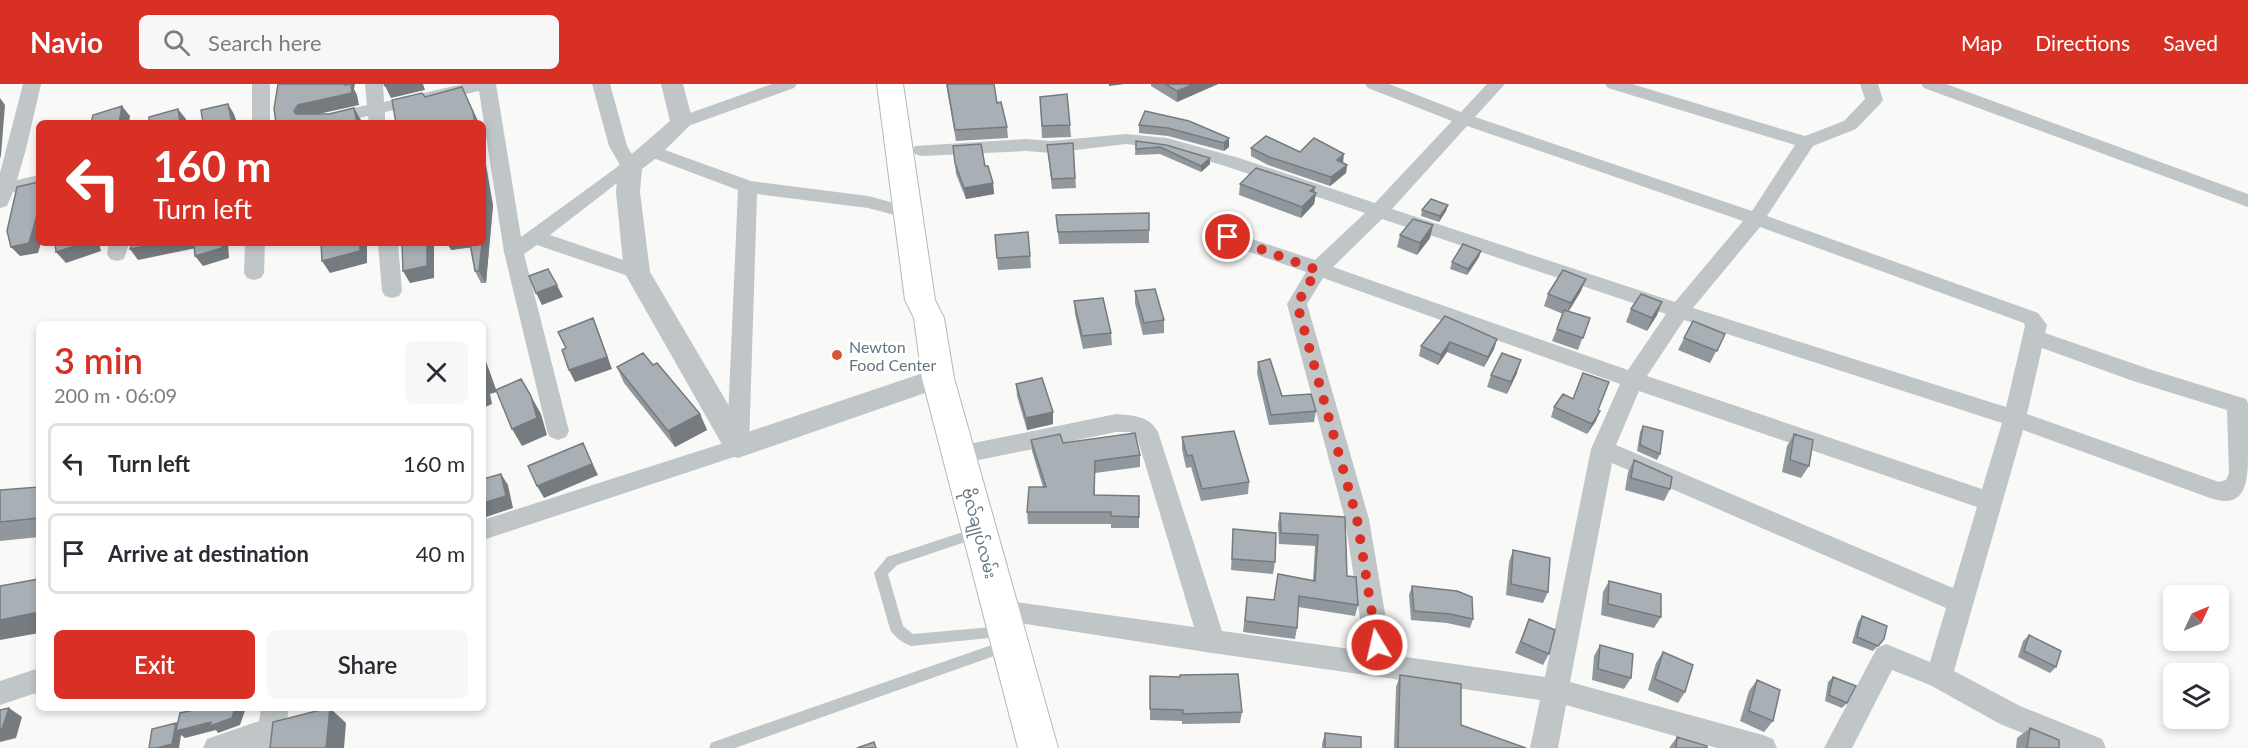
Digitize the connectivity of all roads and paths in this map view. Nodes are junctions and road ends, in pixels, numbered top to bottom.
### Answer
1 (32, 84) edge
2 (261, 84) edge
3 (374, 84) edge
4 (487, 84) edge
5 (601, 84) edge
6 (672, 84) edge
7 (788, 84) edge
8 (890, 84) edge
9 (912, 84) edge
10 (1374, 84) edge
11 (1496, 84) edge
12 (1614, 84) edge
13 (1869, 84) edge
14 (1930, 84) edge
15 (376, 115) edge
16 (1464, 119) junction
17 (261, 120) edge
18 (336, 120) edge
19 (682, 122) junction
20 (1806, 142) junction
21 (921, 150) junction
22 (641, 159) junction
23 (36, 182) edge
24 (748, 187) junction
25 (2, 193) edge
26 (2248, 201) edge
27 (906, 212) junction
28 (1379, 212) junction
29 (1756, 219) junction
30 (1228, 237) dead end
31 (537, 238) junction
32 (255, 246) edge
33 (388, 246) edge
34 (514, 252) junction
35 (1317, 270) junction
36 (637, 272) junction
37 (254, 273) dead end
38 (392, 291) dead end
39 (1679, 311) junction
40 (929, 318) junction
41 (2034, 337) junction
42 (938, 378) junction
43 (1633, 380) junction
44 (2015, 418) junction
45 (558, 430) dead end
46 (738, 447) junction
47 (1604, 449) junction
48 (959, 455) junction
49 (2244, 474) edge
50 (1989, 501) junction
51 (486, 529) edge
52 (980, 532) junction
53 (1959, 602) junction
54 (1006, 630) junction
55 (1212, 642) junction
56 (1380, 666) junction
57 (1939, 677) junction
58 (36, 681) edge
59 (1554, 690) junction
60 (0, 693) edge
61 (272, 728) edge
62 (217, 748) edge
63 (716, 748) edge
64 (1038, 748) edge
65 (1544, 748) edge
66 (1763, 748) edge
67 (1838, 748) edge
68 (2092, 748) edge

1 - 25 street
2 - 17 street
3 - 15 street
4 - 15 street
4 - 34 street
5 - 22 street
6 - 19 street
7 - 19 street
8 - 27 main road, ဗိုလ်ချုပ်လမ်း
9 - 21 main road, ဗိုလ်ချုပ်လမ်း
10 - 16 street
11 - 16 street
12 - 20 street
13 - 20 street
14 - 26 street
15 - 18 street
16 - 28 street
16 - 29 street
19 - 22 street
20 - 29 street
21 - 28 street
21 - 40 main road, ဗိုလ်ချုပ်လမ်း
22 - 24 street
22 - 31 street
22 - 36 street
23 - 25 street
24 - 27 street
24 - 46 street
27 - 40 main road, ဗိုလ်ချုပ်လမ်း
28 - 35 street
28 - 39 street
29 - 39 street
29 - 41 street
30 - 35 street
31 - 34 street
31 - 36 street
32 - 37 street
33 - 38 street
34 - 45 street
35 - 43 street
35 - 56 street
36 - 46 street
39 - 43 street
39 - 44 street
40 - 42 main road, ဗိုလ်ချုပ်လမ်း
41 - 44 street
41 - 49 street
42 - 46 street
42 - 48 main road, ဗိုလ်ချုပ်လမ်း
43 - 47 street
43 - 50 street
44 - 49 street
44 - 50 street
46 - 51 street
47 - 53 street
47 - 59 street
48 - 52 main road, ဗိုလ်ချုပ်လမ်း
48 - 55 street
50 - 53 street
52 - 54 main road, ဗိုလ်ချုပ်လမ်း
52 - 54 lane
53 - 57 street
54 - 55 street
54 - 63 lane
54 - 64 main road, ဗိုလ်ချုပ်လမ်း
55 - 56 street
56 - 59 street
57 - 67 street
57 - 68 street
58 - 60 street
59 - 65 street
59 - 66 street
61 - 62 street

